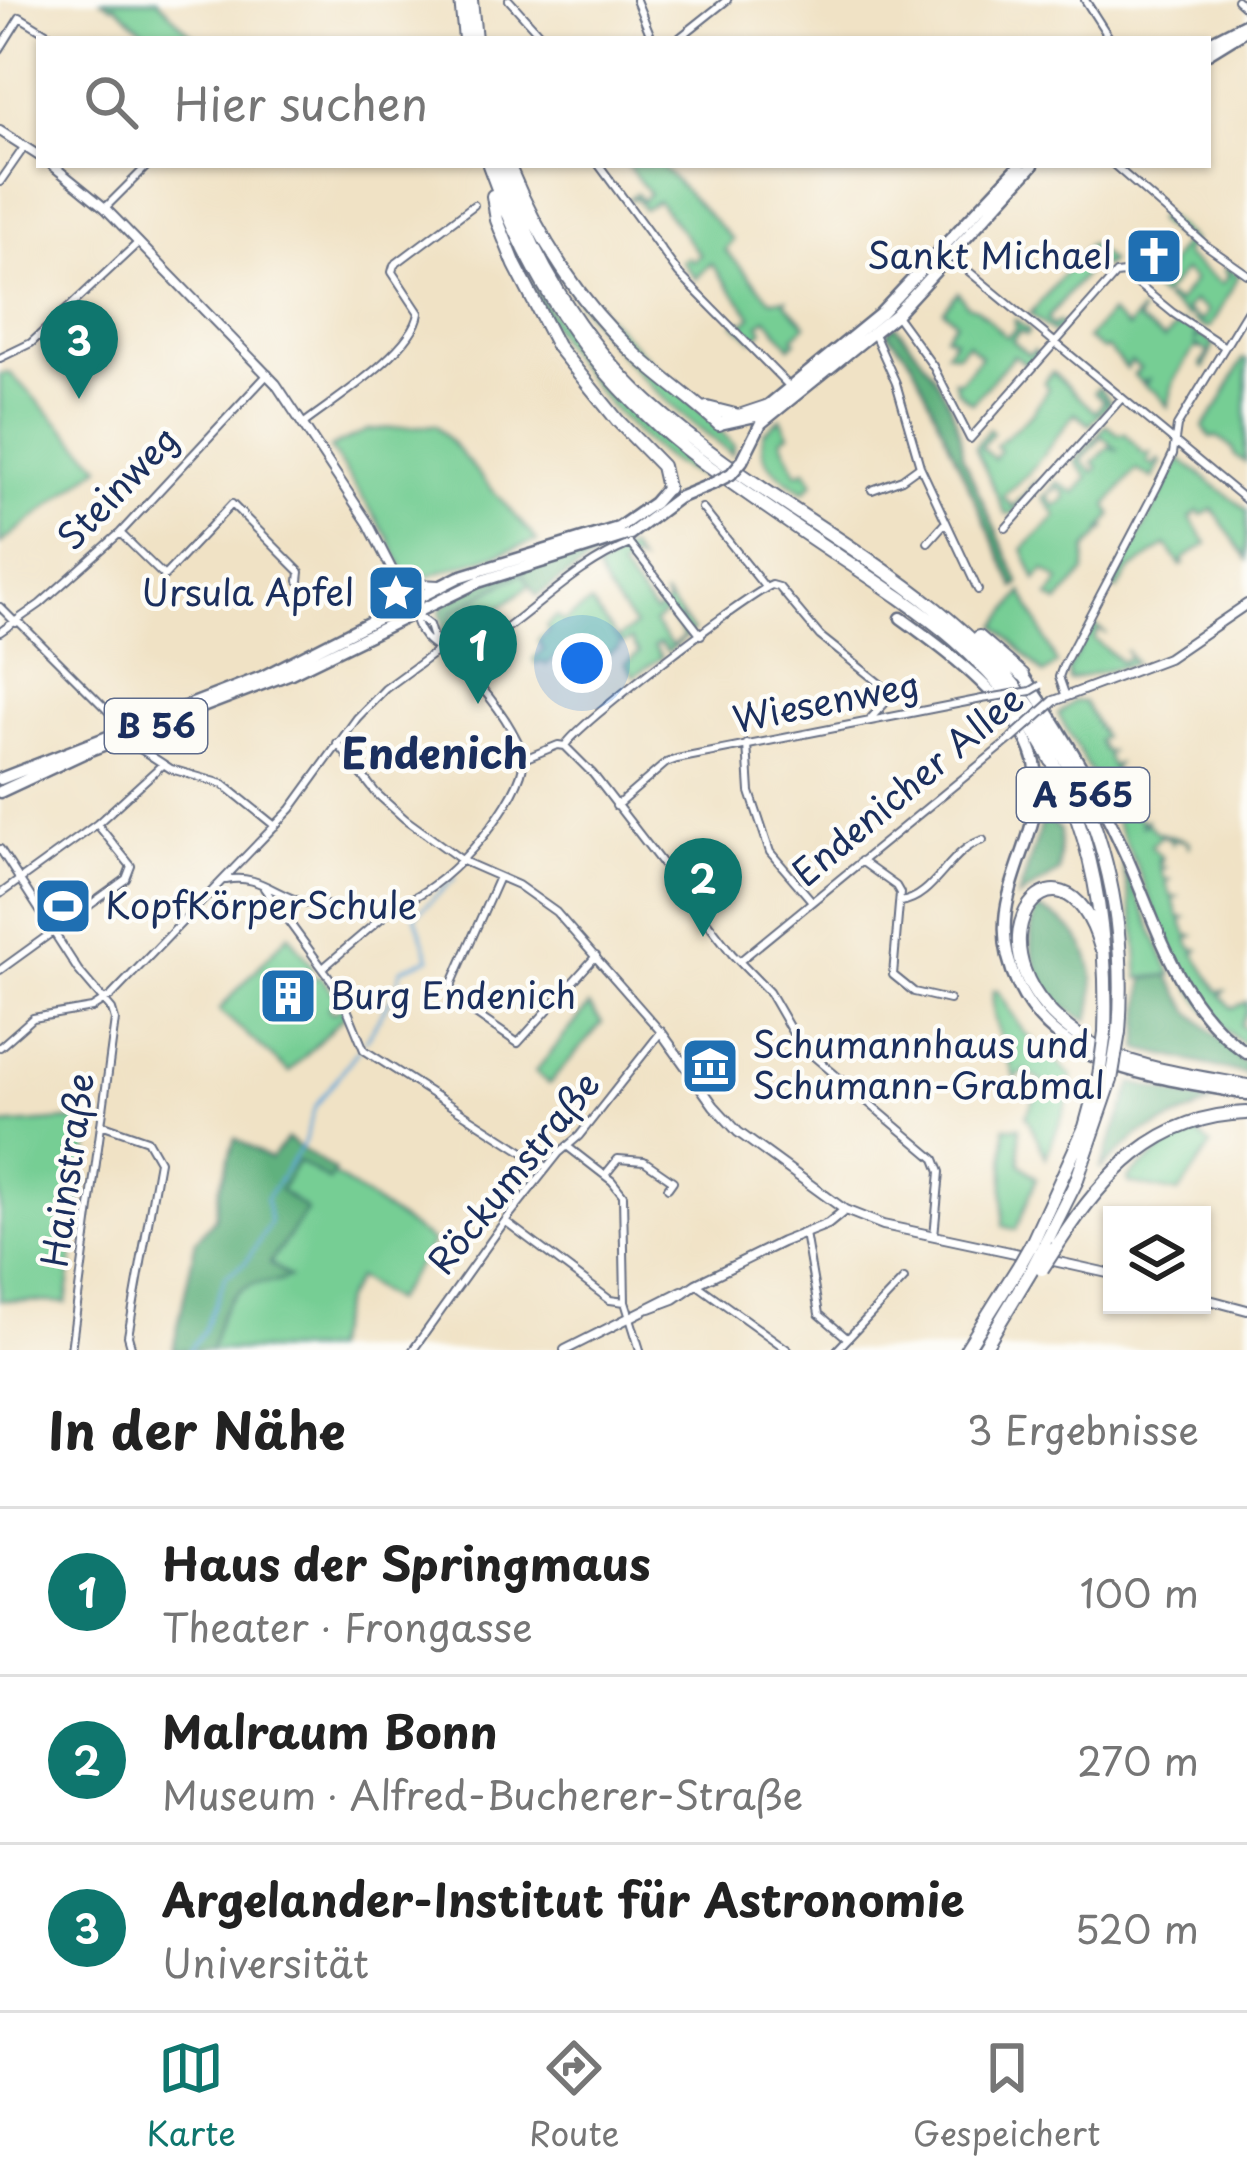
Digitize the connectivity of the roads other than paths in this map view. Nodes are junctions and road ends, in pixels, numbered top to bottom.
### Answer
1 (461, 0) edge
2 (471, 0) edge
3 (509, 0) edge
4 (636, 0) edge
5 (727, 0) edge
6 (1084, 0) edge
7 (1237, 0) edge
8 (1247, 9) edge
9 (1247, 26) edge
10 (51, 36) edge
11 (465, 36) edge
12 (475, 36) edge
13 (541, 36) edge
14 (651, 36) edge
15 (682, 36) edge
16 (1108, 36) edge
17 (1211, 42) edge
18 (0, 49) edge
19 (1211, 50) edge
20 (0, 130) edge
21 (25, 146) junction
22 (36, 154) edge
23 (56, 168) edge
24 (145, 168) edge
25 (488, 168) edge
26 (489, 168) edge
27 (506, 168) edge
28 (507, 168) edge
29 (601, 168) edge
30 (1018, 168) edge
31 (1030, 168) edge
32 (1117, 168) edge
33 (0, 182) edge
34 (474, 205) dead end
35 (105, 208) junction
36 (139, 242) junction
37 (947, 253) junction
38 (1247, 274) edge
39 (896, 299) junction
40 (1247, 311) edge
41 (896, 315) junction
42 (874, 334) junction
43 (1055, 344) junction
44 (1225, 346) junction
45 (0, 358) edge
46 (268, 374) junction
47 (793, 387) junction
48 (1121, 399) junction
49 (700, 405) junction
50 (769, 406) junction
51 (761, 423) junction
52 (303, 424) junction
53 (719, 424) joint
54 (1175, 442) junction
55 (920, 466) junction
56 (667, 488) joint
57 (872, 490) dead end
58 (223, 493) dead end
59 (1247, 501) edge
60 (232, 504) junction
61 (702, 508) dead end
62 (663, 510) junction
63 (639, 515) junction
64 (944, 524) junction
65 (1006, 528) dead end
66 (120, 532) junction
67 (630, 539) junction
68 (928, 542) dead end
69 (299, 581) dead end
70 (399, 583) junction
71 (440, 585) junction
72 (765, 587) junction
73 (977, 590) dead end
74 (887, 592) junction
75 (433, 603) junction
76 (1247, 604) edge
77 (0, 607) edge
78 (411, 607) junction
79 (934, 607) junction
80 (901, 618) dead end
81 (17, 622) junction
82 (428, 625) junction
83 (0, 632) edge
84 (701, 635) junction
85 (437, 651) junction
86 (454, 660) junction
87 (1023, 675) joint
88 (1059, 677) junction
89 (1065, 694) junction
90 (110, 713) dead end
91 (872, 718) junction
92 (1012, 718) junction
93 (1011, 739) joint
94 (131, 743) dead end
95 (337, 743) junction
96 (747, 744) junction
97 (565, 746) junction
98 (524, 760) junction
99 (163, 764) junction
100 (0, 779) edge
101 (0, 792) edge
102 (616, 806) junction
103 (98, 824) junction
104 (275, 826) junction
105 (983, 840) dead end
106 (0, 849) edge
107 (463, 861) junction
108 (862, 861) junction
109 (238, 863) junction
110 (244, 877) junction
111 (500, 877) junction
112 (19, 879) junction
113 (223, 881) junction
114 (257, 881) junction
115 (0, 894) edge
116 (811, 900) junction
117 (900, 902) junction
118 (399, 903) junction
119 (54, 933) junction
120 (596, 956) junction
121 (741, 960) junction
122 (323, 968) junction
123 (0, 970) edge
124 (1107, 971) junction
125 (105, 1000) junction
126 (949, 1000) dead end
127 (661, 1032) junction
128 (1113, 1032) junction
129 (0, 1047) edge
130 (1247, 1053) edge
131 (1247, 1090) edge
132 (1247, 1113) edge
133 (101, 1124) junction
134 (568, 1147) junction
135 (548, 1167) junction
136 (604, 1175) junction
137 (683, 1187) dead end
138 (845, 1210) junction
139 (505, 1221) junction
140 (805, 1233) junction
141 (934, 1236) junction
142 (1045, 1244) junction
143 (1032, 1266) junction
144 (1103, 1272) edge
145 (904, 1279) dead end
146 (696, 1284) junction
147 (1211, 1300) edge
148 (625, 1302) junction
149 (1246, 1308) edge
150 (630, 1317) junction
151 (847, 1338) junction
152 (70, 1350) edge
153 (132, 1350) edge
154 (413, 1350) edge
155 (565, 1350) edge
156 (640, 1350) edge
157 (788, 1350) edge
158 (837, 1350) edge
159 (966, 1350) edge
160 (983, 1350) edge

1 - 11 highway
2 - 12 highway
3 - 13 street
4 - 14 street
5 - 15 street
6 - 16 street
7 - 8 street
9 - 17 main road
9 - 19 main road
10 - 18 street
20 - 21 street
21 - 22 street
21 - 33 street
23 - 35 street
24 - 35 street
25 - 56 highway
26 - 74 highway, A 565
27 - 79 highway, A 565
28 - 49 highway
29 - 47 street
30 - 37 main road, B 56
31 - 37 main road, B 56
32 - 38 street
34 - 52 street
35 - 36 street
36 - 45 street
36 - 46 street
37 - 39 main road, B 56
37 - 41 main road, B 56
37 - 43 street
39 - 41 street
39 - 47 main road, B 56
40 - 44 street
41 - 42 main road, B 56
41 - 43 street
42 - 51 main road, B 56
42 - 55 street
43 - 44 street
43 - 48 street
44 - 54 street
46 - 52 street
46 - 66 street, Steinweg
47 - 50 main road, B 56
48 - 54 street
48 - 65 street
49 - 50 highway
49 - 53 highway
50 - 51 main road, B 56
50 - 53 main road, B 56
51 - 62 main road, B 56, bridge
52 - 70 street
54 - 59 street
54 - 88 street
55 - 57 street
55 - 64 street
56 - 63 main road, B 56
58 - 60 street
60 - 66 street
60 - 69 street
61 - 72 street
62 - 63 main road, B 56
62 - 67 main road, B 56
63 - 71 main road, B 56
64 - 68 street
64 - 73 street
66 - 81 street, Steinweg
67 - 75 main road, B 56
67 - 84 street
67 - 86 street
70 - 71 street
70 - 78 street
71 - 78 main road, B 56
72 - 84 street
72 - 91 street
74 - 92 highway
74 - 124 highway, A 565
75 - 78 main road, B 56
75 - 82 street
76 - 89 street, Endenicher Allee
77 - 81 street
78 - 82 street
78 - 85 street
78 - 100 main road, B 56
78 - 101 main road, B 56
79 - 87 highway
79 - 128 highway, A 565
80 - 92 main road
81 - 83 street, Steinweg
81 - 90 street
82 - 85 street
84 - 97 street
85 - 86 street
85 - 95 street
86 - 98 street
87 - 130 main road
88 - 89 street
88 - 91 street, Wiesenweg, bridge
89 - 93 street, Endenicher Allee, bridge
91 - 96 street, Wiesenweg
92 - 131 main road
93 - 108 street, Endenicher Allee
94 - 99 street
95 - 104 street
95 - 107 street
96 - 102 street, Wiesenweg
96 - 116 street
97 - 98 street
97 - 102 street
98 - 107 street
99 - 103 street
99 - 104 street
102 - 121 street
103 - 112 street
103 - 119 street
104 - 109 street
105 - 117 street
106 - 112 street
107 - 111 street
107 - 118 street
108 - 116 street, Endenicher Allee
108 - 117 street
109 - 110 street
109 - 113 street
110 - 113 street
110 - 114 street
111 - 120 street
111 - 120 street
112 - 115 street
112 - 119 street
113 - 125 street
114 - 118 street
114 - 122 street
116 - 121 street, Endenicher Allee
117 - 126 street
118 - 122 street
119 - 123 street
119 - 125 street
120 - 127 street
121 - 141 street
122 - 135 street
124 - 128 highway, A 565
124 - 131 highway
125 - 129 street
125 - 133 street, Hainstraße
127 - 134 street, Röckumstraße
127 - 138 street
128 - 142 highway, A 565, bridge
132 - 142 highway
133 - 152 street, Hainstraße
133 - 153 street
134 - 135 street, Röckumstraße
134 - 136 street
135 - 139 street, Röckumstraße
136 - 137 street
136 - 148 street
138 - 140 street
138 - 141 street
139 - 148 street
139 - 154 street, Röckumstraße
140 - 146 street
140 - 151 street
141 - 144 street
142 - 143 highway, A 565, bridge
143 - 159 highway, A 565
143 - 160 highway, A 565
145 - 151 street
146 - 150 street
146 - 157 street
147 - 149 street
148 - 150 street
150 - 155 street
150 - 156 street
151 - 158 street

